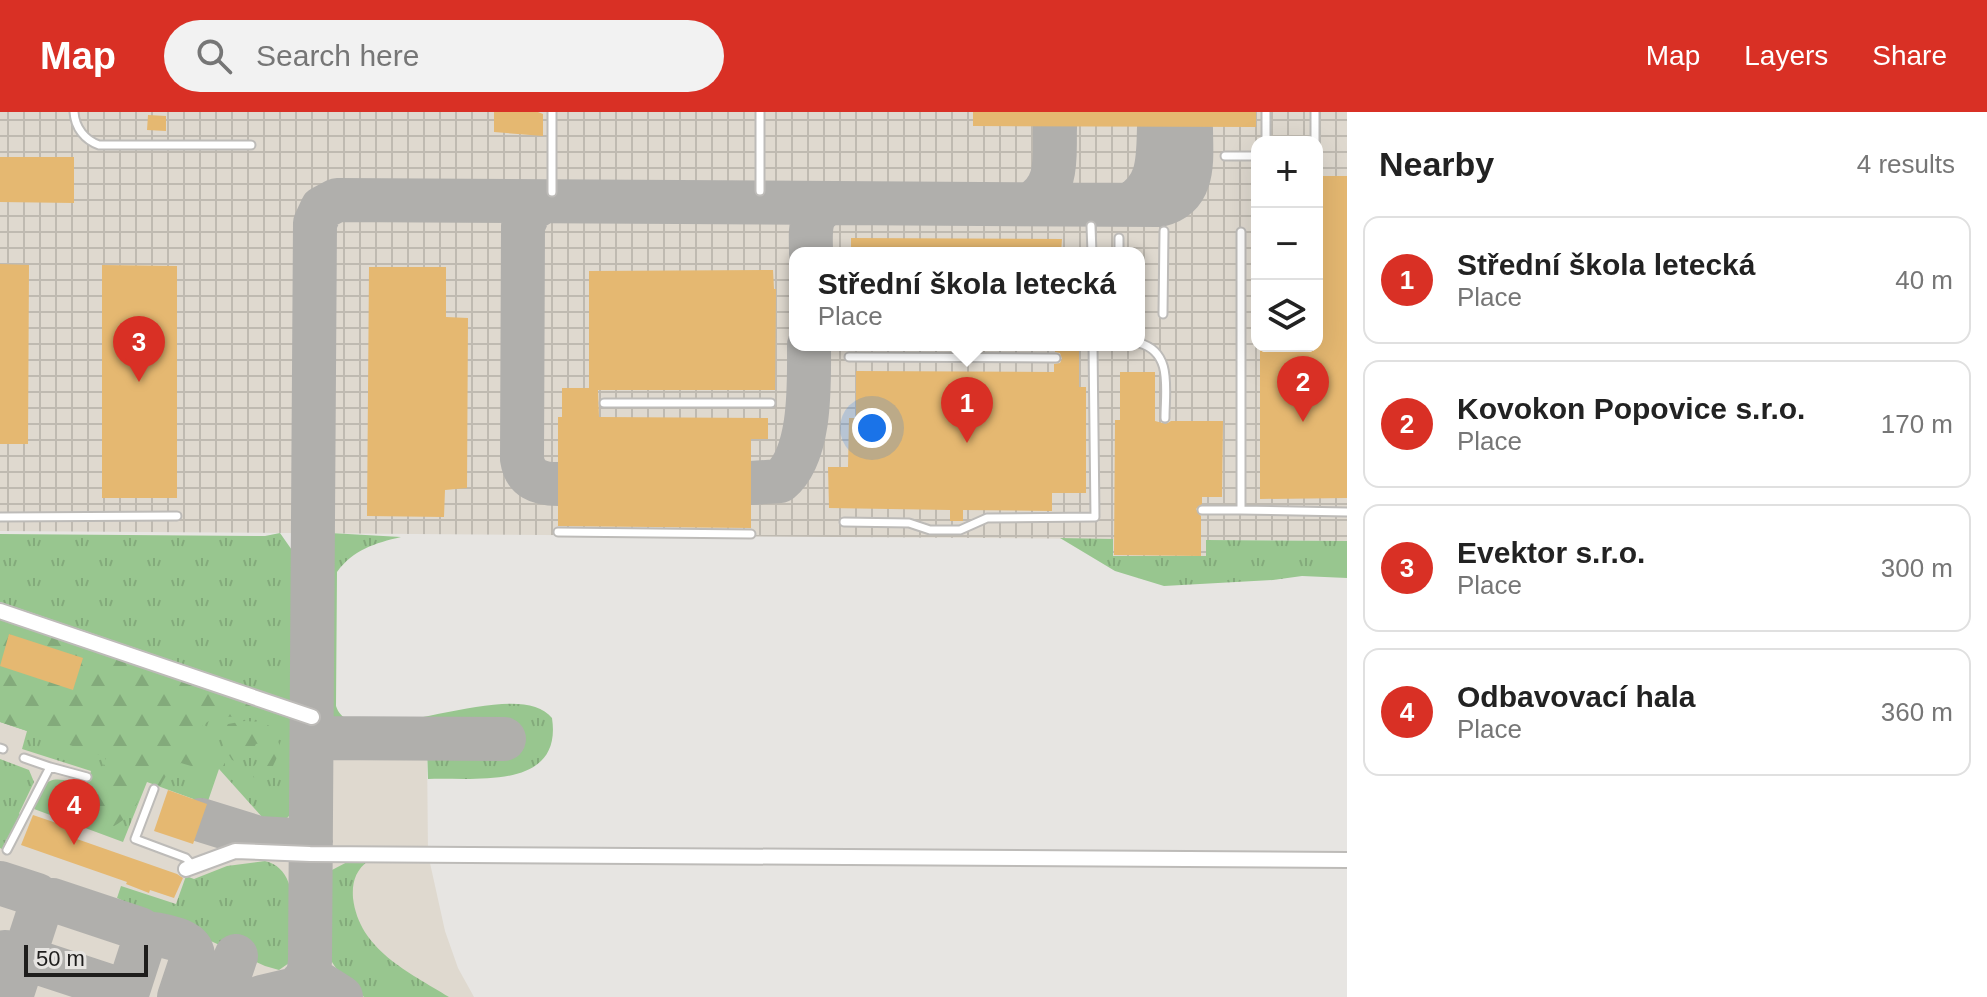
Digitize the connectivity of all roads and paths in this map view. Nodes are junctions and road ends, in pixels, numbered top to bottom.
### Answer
1 (74, 112) edge
2 (552, 112) edge
3 (760, 112) edge
4 (1266, 112) edge
5 (1315, 112) edge
6 (1266, 136) edge
7 (1315, 136) edge
8 (251, 145) dead end
9 (1225, 156) dead end
10 (1251, 156) edge
11 (760, 191) dead end
12 (552, 192) dead end
13 (1091, 226) dead end
14 (1164, 231) dead end
15 (1241, 232) dead end
16 (1119, 238) dead end
17 (1092, 247) edge
18 (1119, 247) edge
19 (1163, 314) dead end
20 (1145, 345) edge
21 (1093, 351) edge
22 (849, 357) dead end
23 (1056, 358) dead end
24 (604, 403) dead end
25 (771, 403) dead end
26 (1165, 418) dead end
27 (1202, 510) dead end
28 (1241, 510) junction
29 (1347, 512) edge
30 (177, 516) dead end
31 (0, 517) edge
32 (844, 522) dead end
33 (558, 532) dead end
34 (751, 534) dead end
35 (0, 611) edge
36 (312, 717) dead end
37 (24, 758) dead end
38 (50, 767) junction
39 (87, 777) dead end
40 (154, 789) dead end
41 (7, 850) dead end
42 (1347, 860) edge
43 (190, 868) joint

1 - 8 lane
2 - 12 lane
3 - 11 lane
4 - 6 lane
5 - 7 lane
9 - 10 lane
13 - 17 lane
14 - 19 lane
15 - 28 lane
16 - 18 lane
20 - 26 lane
21 - 32 lane
22 - 23 lane
24 - 25 lane
27 - 28 lane
28 - 29 lane
30 - 31 lane
33 - 34 lane
35 - 36 street
37 - 38 lane
38 - 39 lane
38 - 41 lane
40 - 43 lane
42 - 43 street

